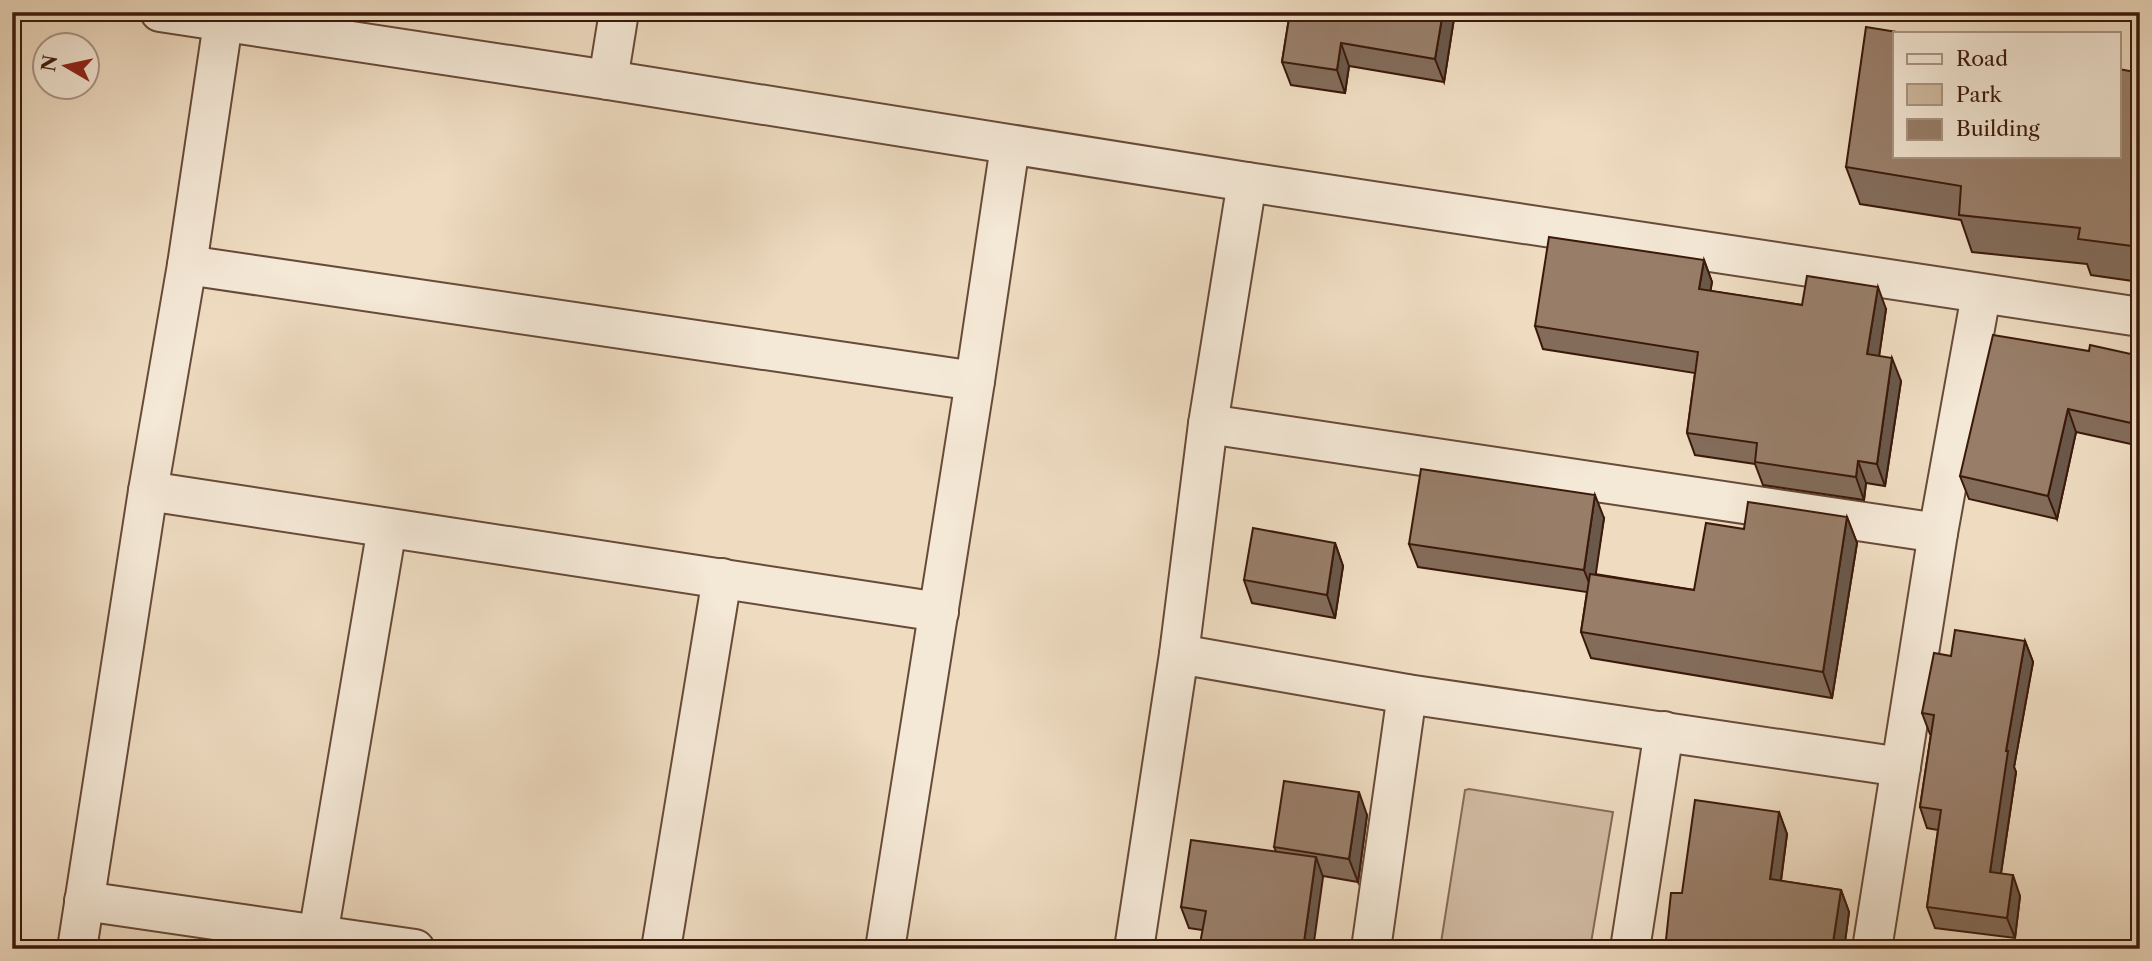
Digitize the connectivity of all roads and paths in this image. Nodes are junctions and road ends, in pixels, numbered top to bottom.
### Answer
1 (160, 12) edge
2 (619, 12) edge
3 (223, 23) junction
4 (608, 80) junction
5 (1010, 146) junction
6 (1247, 182) junction
7 (187, 265) junction
8 (1981, 295) junction
9 (2140, 317) edge
10 (975, 381) junction
11 (1208, 424) junction
12 (148, 491) junction
13 (387, 528) junction
14 (1938, 533) junction
15 (722, 578) junction
16 (939, 612) junction
17 (1179, 654) junction
18 (1407, 694) junction
19 (1664, 731) junction
20 (1901, 767) junction
21 (84, 901) junction
22 (318, 935) junction
23 (77, 949) edge
24 (415, 949) edge
25 (661, 949) edge
26 (885, 949) edge
27 (1134, 949) edge
28 (1371, 949) edge
29 (1630, 949) edge
30 (1872, 949) edge

1 - 3 street
2 - 4 street
3 - 4 street
3 - 7 street
4 - 5 street
5 - 6 street
5 - 10 street
6 - 8 street
6 - 11 street
7 - 10 street
7 - 12 street
8 - 9 street
8 - 14 street
10 - 16 street
11 - 14 street
11 - 17 street
12 - 13 street
12 - 21 street
13 - 15 street
13 - 22 street
14 - 20 street
15 - 16 street
15 - 25 street
16 - 26 street
17 - 18 street
17 - 27 street
18 - 19 street
18 - 28 street
19 - 20 street
19 - 29 street
20 - 30 street
21 - 22 street
21 - 23 street
22 - 24 street

